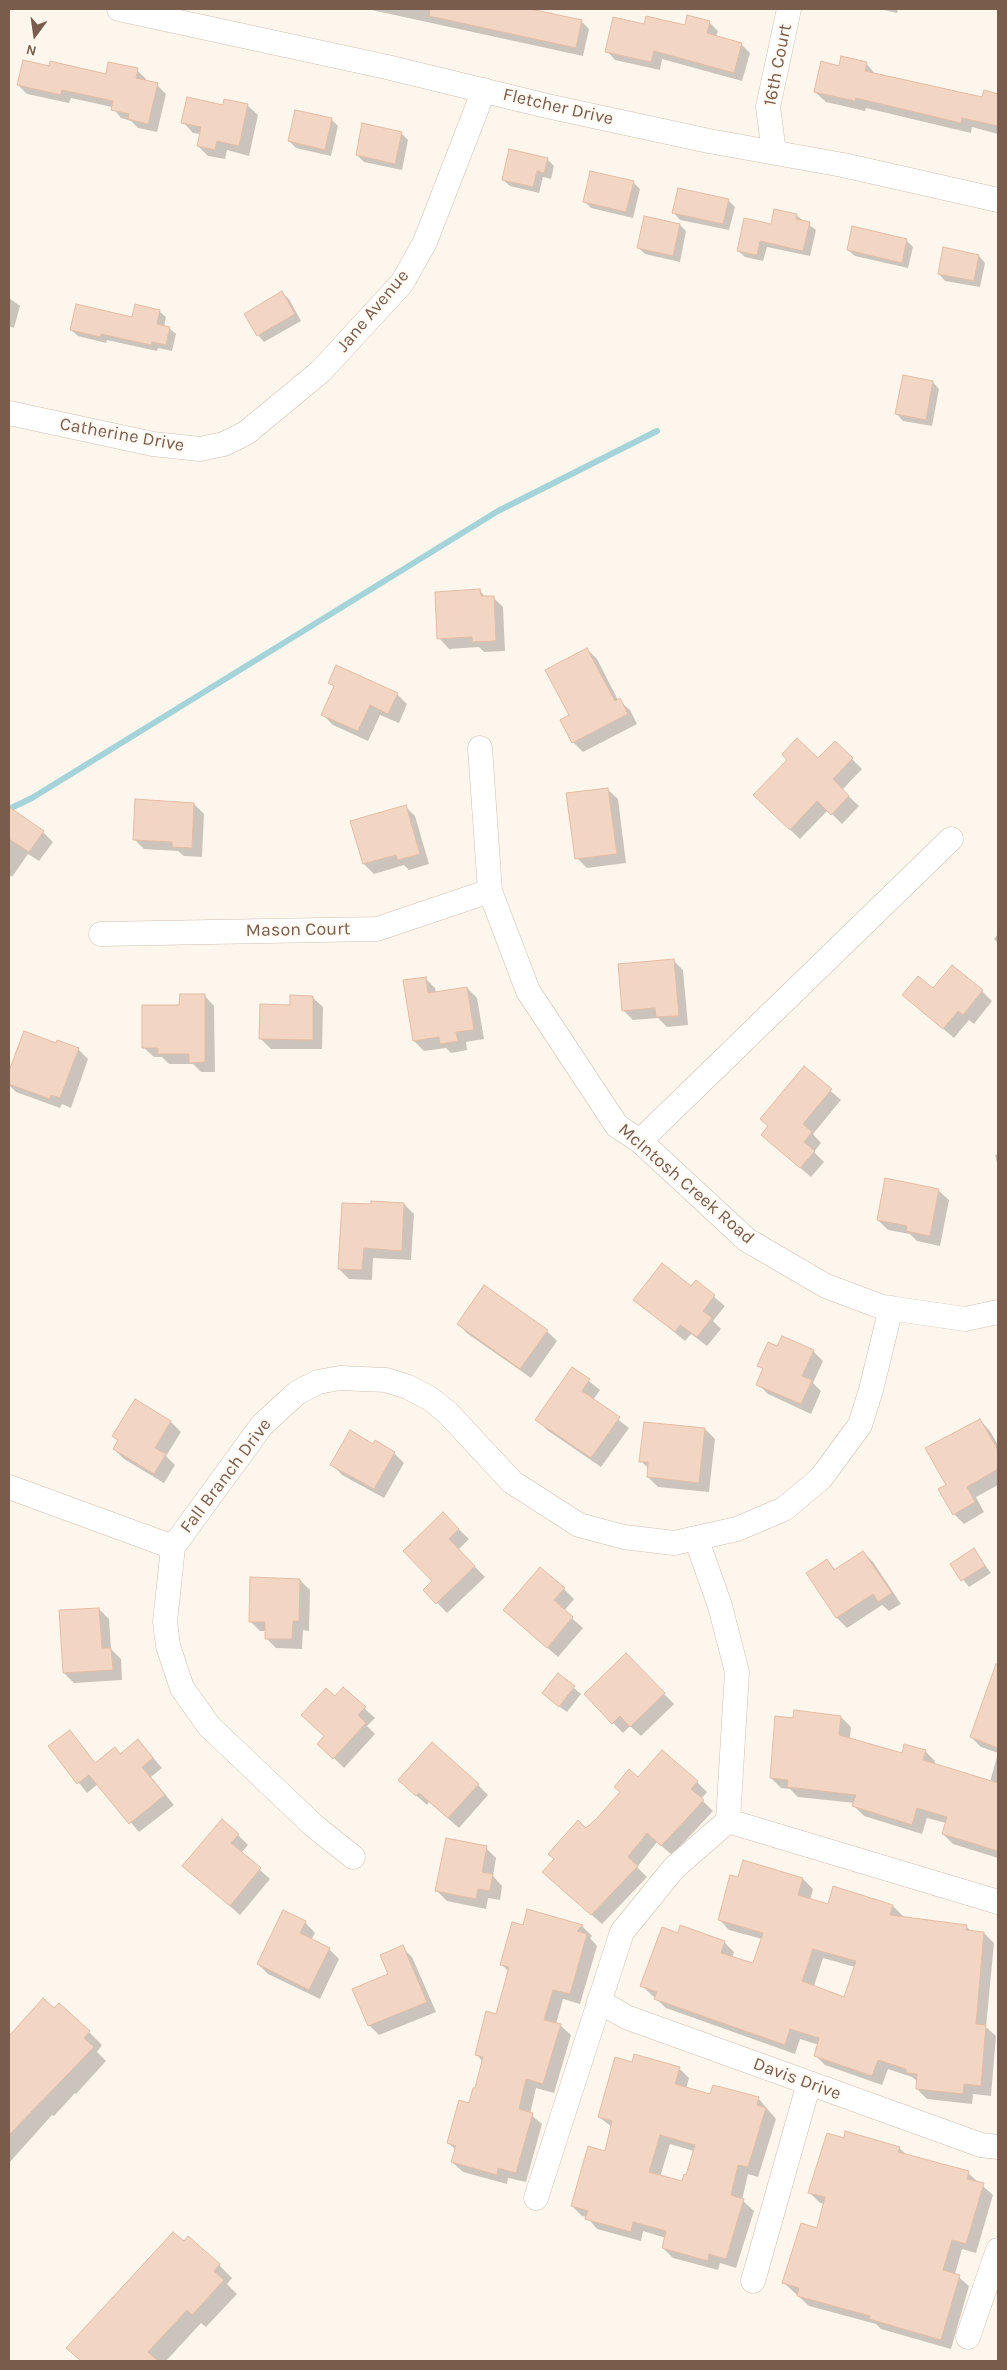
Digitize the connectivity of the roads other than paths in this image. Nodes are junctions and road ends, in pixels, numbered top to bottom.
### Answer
1 (119, 9) edge
2 (789, 9) edge
3 (484, 90) junction
4 (774, 152) junction
5 (998, 200) edge
6 (9, 413) edge
7 (235, 439) joint
8 (480, 748) dead end
9 (951, 839) dead end
10 (490, 891) junction
11 (101, 934) dead end
12 (640, 1141) junction
13 (891, 1308) junction
14 (998, 1312) edge
15 (9, 1487) edge
16 (696, 1538) junction
17 (173, 1547) junction
18 (728, 1821) junction
19 (353, 1857) dead end
20 (998, 1902) edge
21 (600, 2001) junction
22 (810, 2083) junction
23 (998, 2147) edge
24 (536, 2198) dead end
25 (998, 2250) edge
26 (753, 2281) dead end
27 (968, 2337) dead end

1 - 3 street, Fletcher Drive
2 - 4 street, 16th Court
3 - 4 street, Fletcher Drive
3 - 7 street, Jane Avenue
4 - 5 street, Fletcher Drive
6 - 7 street, Catherine Drive
8 - 10 street, McIntosh Creek Road
9 - 12 street
10 - 11 street, Mason Court
10 - 12 street, McIntosh Creek Road
12 - 13 street, McIntosh Creek Road
13 - 14 street, McIntosh Creek Road
13 - 16 street, Fall Branch Drive
15 - 17 street
16 - 17 street, Fall Branch Drive
16 - 18 street
17 - 19 street, Fall Branch Drive
18 - 20 street
18 - 21 street
21 - 22 street, Davis Drive
21 - 24 street
22 - 23 street, Davis Drive
22 - 26 street
25 - 27 street

